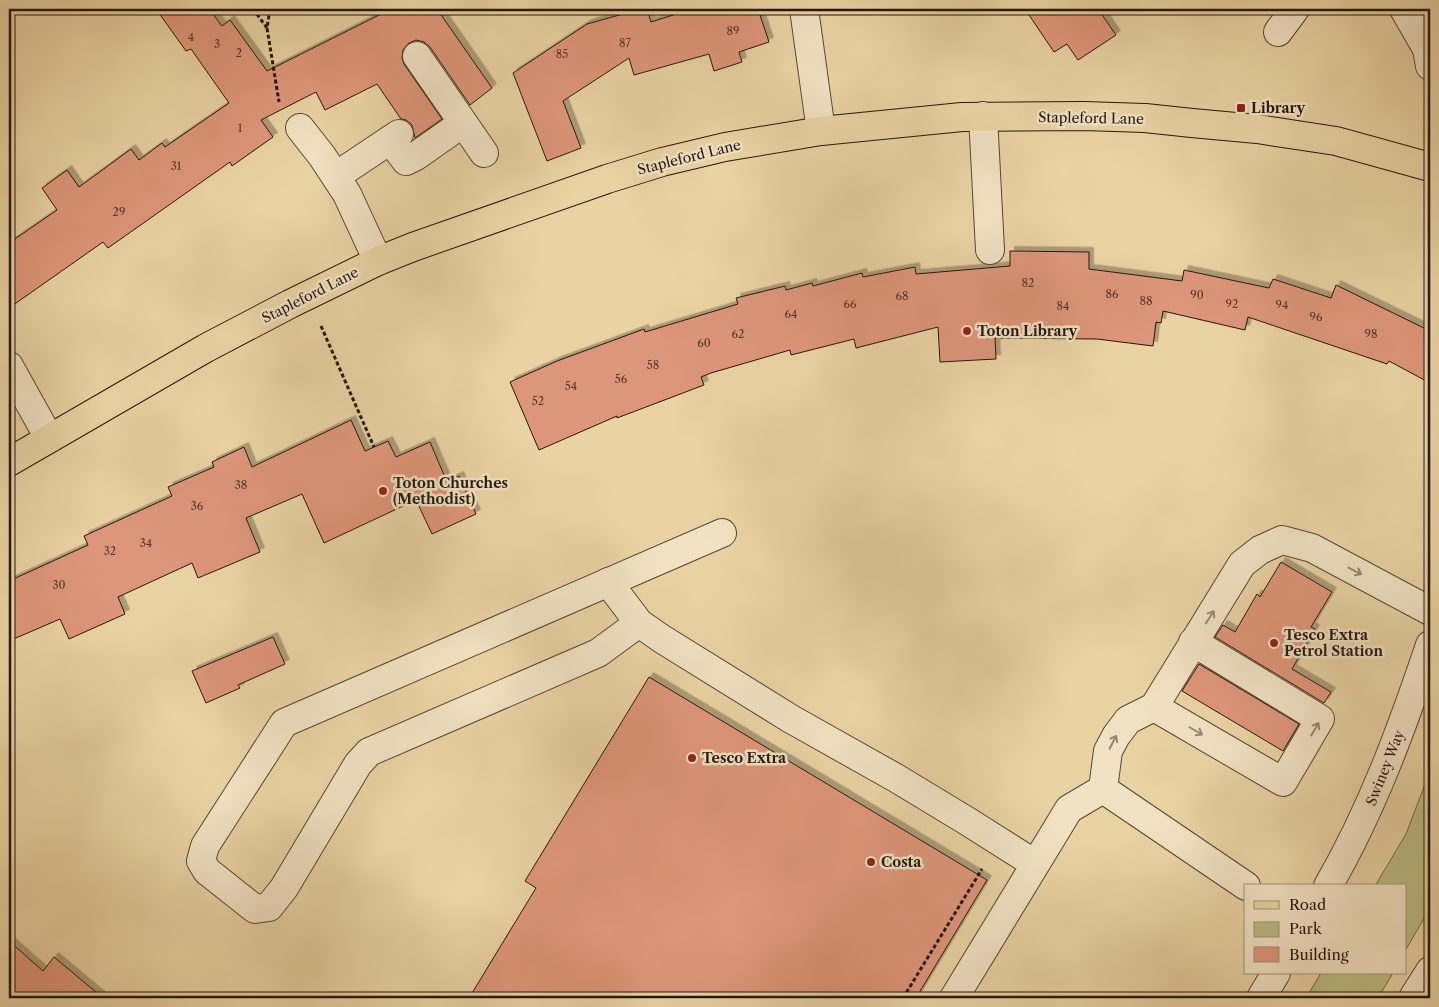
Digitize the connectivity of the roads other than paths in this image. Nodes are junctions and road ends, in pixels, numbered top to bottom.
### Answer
1 (804, 9) edge
2 (1295, 9) edge
3 (1404, 9) edge
4 (1278, 32) dead end
5 (418, 56) dead end
6 (1430, 66) edge
7 (983, 116) junction
8 (463, 123) junction
9 (300, 128) road end
10 (821, 131) junction
11 (484, 153) dead end
12 (1430, 167) edge
13 (336, 176) junction
14 (990, 250) dead end
15 (378, 261) junction
16 (9, 366) edge
17 (49, 438) junction
18 (9, 462) edge
19 (722, 533) dead end
20 (608, 582) junction
21 (1430, 611) edge
22 (639, 623) junction
23 (1193, 642) junction
24 (1430, 645) edge
25 (1154, 707) junction
26 (1103, 789) junction
27 (1035, 864) junction
28 (1329, 884) edge
29 (1244, 885) edge
30 (1430, 970) edge
31 (1275, 974) edge
32 (954, 998) edge
33 (1261, 998) edge
34 (1413, 998) edge

1 - 10 street
2 - 4 street
3 - 6 street
5 - 8 street
7 - 10 main road, Stapleford Lane
7 - 12 main road, Stapleford Lane
7 - 14 street
8 - 11 street
8 - 13 street
9 - 13 street
10 - 15 main road, Stapleford Lane
13 - 15 street
15 - 17 main road, Stapleford Lane
16 - 17 street
17 - 18 main road, Stapleford Lane
19 - 20 street
20 - 22 street
20 - 22 street
23 -> 21 street
22 - 27 street
23 - 25 street
25 -> 23 street
24 - 28 street, Swiney Way
26 -> 25 street
26 - 27 street
26 - 29 street
27 - 32 street
30 - 34 street
31 - 33 street

